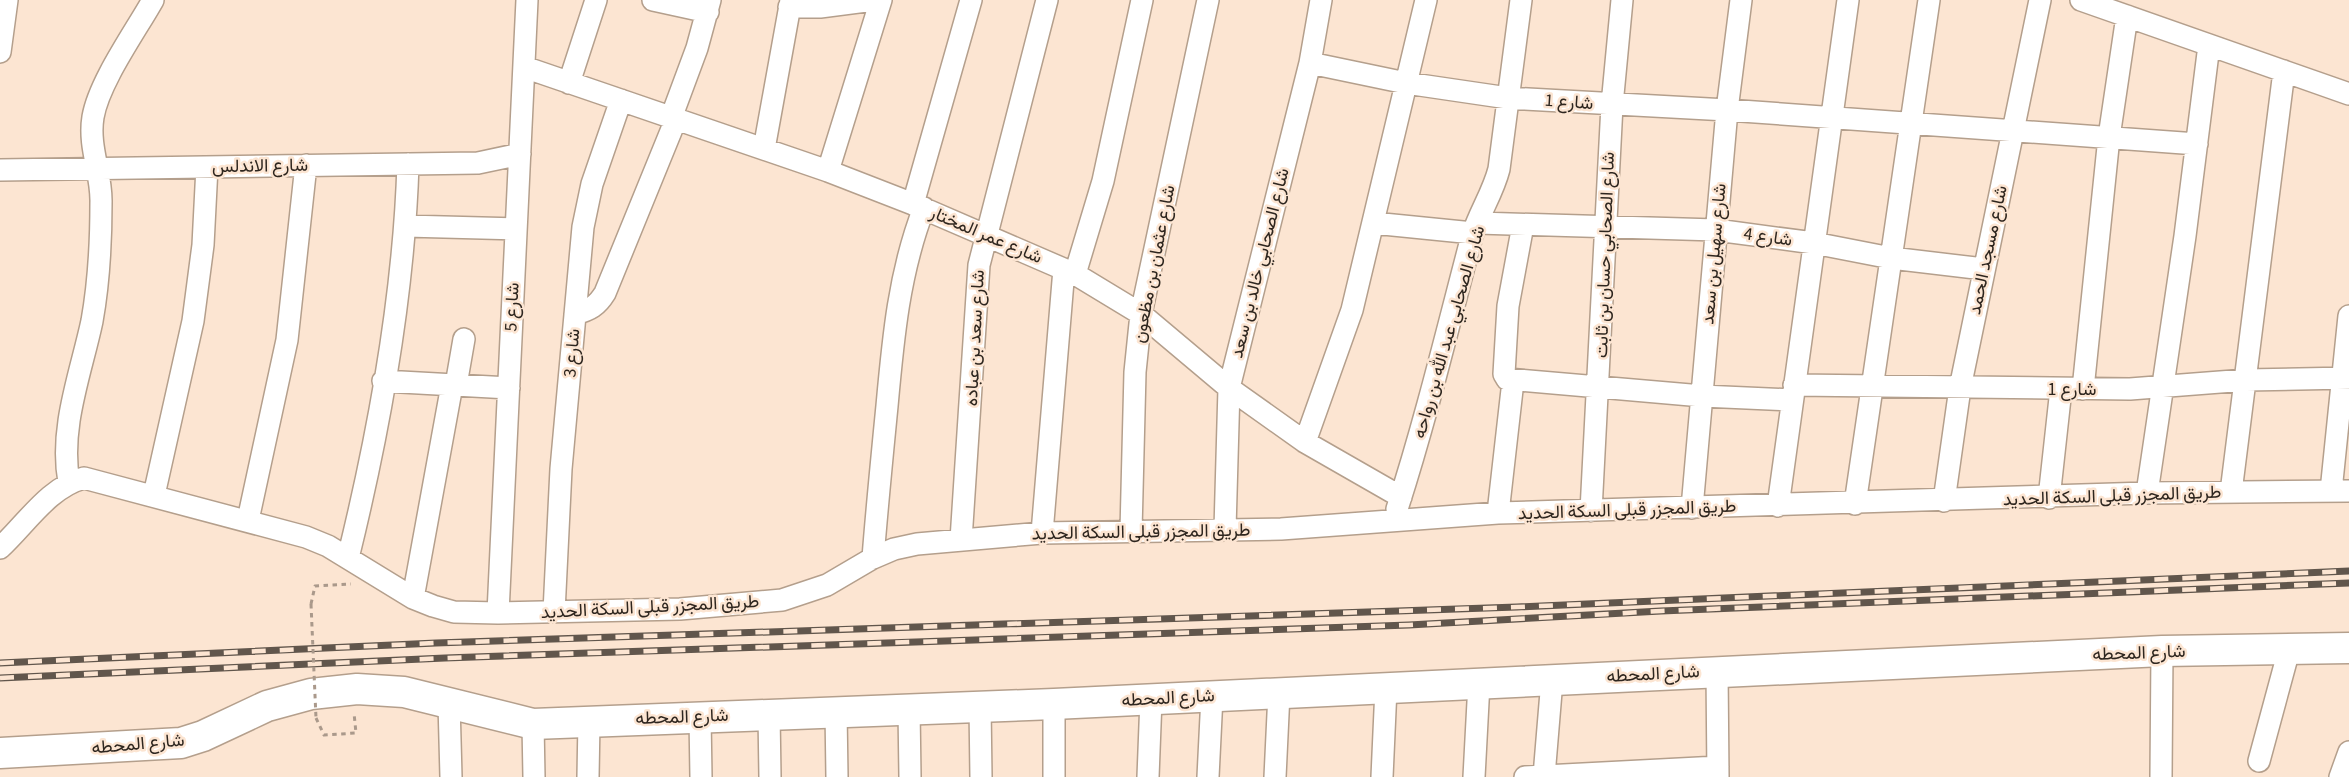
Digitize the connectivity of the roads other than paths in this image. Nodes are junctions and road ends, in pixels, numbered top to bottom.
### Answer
1 (7, 0) edge
2 (153, 0) edge
3 (527, 0) edge
4 (596, 0) edge
5 (653, 0) edge
6 (874, 0) edge
7 (880, 0) edge
8 (971, 0) edge
9 (1047, 0) edge
10 (1142, 0) edge
11 (1208, 0) edge
12 (1322, 0) edge
13 (1426, 0) edge
14 (1521, 0) edge
15 (1622, 0) edge
16 (1741, 0) edge
17 (1848, 0) edge
18 (1929, 0) edge
19 (2040, 0) edge
20 (2081, 0) edge
21 (790, 4) edge
22 (709, 6) edge
23 (2127, 16) junction
24 (2209, 45) junction
25 (0, 52) edge
26 (1310, 63) junction
27 (524, 67) junction
28 (2284, 71) junction
29 (1406, 82) junction
30 (569, 83) junction
31 (2349, 94) edge
32 (1509, 98) junction
33 (621, 100) junction
34 (1612, 105) junction
35 (1727, 110) junction
36 (1831, 117) junction
37 (674, 118) junction
38 (1911, 123) junction
39 (2013, 130) junction
40 (2109, 137) junction
41 (2197, 144) junction
42 (764, 149) junction
43 (520, 154) junction
44 (408, 164) junction
45 (306, 165) junction
46 (207, 167) junction
47 (97, 169) junction
48 (0, 170) edge
49 (828, 171) junction
50 (918, 206) junction
51 (1372, 223) junction
52 (1523, 225) junction
53 (406, 226) junction
54 (1604, 227) junction
55 (1476, 228) junction
56 (516, 229) junction
57 (1716, 230) junction
58 (986, 235) junction
59 (1814, 243) junction
60 (1891, 258) junction
61 (1984, 269) junction
62 (1070, 271) junction
63 (575, 314) junction
64 (1141, 314) junction
65 (2349, 316) edge
66 (464, 339) dead end
67 (2346, 378) edge
68 (2246, 380) junction
69 (384, 381) junction
70 (1513, 381) junction
71 (454, 385) junction
72 (2163, 386) junction
73 (1599, 387) junction
74 (1872, 387) junction
75 (508, 388) junction
76 (1229, 388) junction
77 (1960, 388) junction
78 (2061, 389) junction
79 (2083, 389) junction
80 (1793, 392) junction
81 (1702, 396) junction
82 (1305, 442) junction
83 (69, 482) junction
84 (2340, 491) edge
85 (2231, 492) junction
86 (2147, 494) junction
87 (154, 495) junction
88 (1401, 497) junction
89 (2049, 498) junction
90 (1944, 501) junction
91 (1855, 504) junction
92 (1778, 506) junction
93 (1692, 508) junction
94 (1591, 511) junction
95 (1498, 513) junction
96 (248, 520) junction
97 (1393, 521) junction
98 (1225, 529) junction
99 (1131, 531) junction
100 (1042, 533) junction
101 (961, 540) junction
102 (0, 548) edge
103 (348, 558) junction
104 (873, 558) junction
105 (413, 598) junction
106 (554, 612) junction
107 (498, 613) junction
108 (2349, 648) edge
109 (2289, 650) junction
110 (2162, 651) junction
111 (1718, 671) junction
112 (1552, 680) junction
113 (1479, 683) junction
114 (1386, 688) junction
115 (1279, 693) junction
116 (1212, 696) junction
117 (1151, 699) junction
118 (449, 704) junction
119 (1054, 704) junction
120 (980, 706) junction
121 (909, 709) junction
122 (836, 711) junction
123 (769, 714) junction
124 (700, 717) junction
125 (589, 722) junction
126 (533, 724) junction
127 (2349, 752) edge
128 (0, 753) edge
129 (2259, 761) dead end
130 (1718, 772) edge
131 (1535, 776) edge
132 (1568, 776) edge
133 (451, 777) edge
134 (534, 777) edge
135 (588, 777) edge
136 (701, 777) edge
137 (770, 777) edge
138 (837, 777) edge
139 (910, 777) edge
140 (981, 777) edge
141 (1054, 777) edge
142 (1148, 777) edge
143 (1208, 777) edge
144 (1275, 777) edge
145 (1382, 777) edge
146 (1474, 777) edge
147 (2161, 777) edge
148 (2340, 777) edge

1 - 25 street
2 - 47 street
3 - 27 street, شارع 5
4 - 30 street
5 - 22 street
6 - 21 street
7 - 49 street
8 - 50 street
9 - 58 street, شارع سعد بن عباده
10 - 62 street
11 - 64 street, شارع عثمان بن مظعون
12 - 26 street, شارع الصحابي خالد بن سعد
13 - 29 street
14 - 32 street, شارع الصحابي عبد الله بن رواحه
15 - 34 street, شارع الصحابي حسان بن ثابت
16 - 35 street, شارع سهيل بن سعد
17 - 36 street
18 - 38 street
19 - 39 street, شارع مسجد الحمد
20 - 23 street
21 - 42 street
22 - 37 street
23 - 24 street
23 - 40 street
24 - 28 street
24 - 41 street
26 - 29 street, شارع 1
26 - 76 street, شارع الصحابي خالد بن سعد
27 - 30 street, شارع عمر المختار
27 - 43 street, شارع 5
28 - 31 street
28 - 68 street
29 - 32 street, شارع 1
29 - 51 street
30 - 33 street, شارع عمر المختار
32 - 34 street, شارع 1
32 - 55 street, شارع الصحابي عبد الله بن رواحه
33 - 37 street, شارع عمر المختار
33 - 63 street, شارع 3
34 - 35 street, شارع 1
34 - 54 street, شارع الصحابي حسان بن ثابت
35 - 36 street, شارع 1
35 - 57 street, شارع سهيل بن سعد
36 - 38 street, شارع 1
36 - 59 street
37 - 42 street, شارع عمر المختار
37 - 63 street
38 - 39 street, شارع 1
38 - 60 street
39 - 40 street, شارع 1
39 - 61 street, شارع مسجد الحمد
40 - 41 street, شارع 1
40 - 79 street
41 - 72 street
42 - 49 street, شارع عمر المختار
43 - 44 street, شارع الاندلس
43 - 56 street, شارع 5
44 - 45 street, شارع الاندلس
44 - 53 street
45 - 46 street, شارع الاندلس
45 - 96 street
46 - 47 street, شارع الاندلس
46 - 87 street
47 - 48 street, شارع الاندلس
47 - 83 street
49 - 50 street, شارع عمر المختار
50 - 58 street, شارع عمر المختار
50 - 104 street
51 - 55 street, شارع 4
51 - 82 street
52 - 54 street, شارع 4
52 - 55 street, شارع 4
52 - 70 street
53 - 56 street
53 - 69 street
54 - 57 street, شارع 4
54 - 73 street, شارع الصحابي حسان بن ثابت
55 - 88 street, شارع الصحابي عبد الله بن رواحه
56 - 75 street, شارع 5
57 - 59 street, شارع 4
57 - 81 street, شارع سهيل بن سعد
58 - 62 street, شارع عمر المختار
58 - 101 street, شارع سعد بن عباده
59 - 60 street, شارع 4
59 - 80 street
60 - 61 street, شارع 4
60 - 74 street
61 - 77 street, شارع مسجد الحمد
62 - 64 street, شارع عمر المختار
62 - 100 street
63 - 106 street, شارع 3
64 - 76 street, شارع عمر المختار
64 - 99 street, شارع عثمان بن مظعون
65 - 67 street
66 - 71 street
67 - 68 street, شارع 1
67 - 84 street
68 - 72 street, شارع 1
68 - 85 street
69 - 71 street
69 - 103 street
70 - 73 street, شارع 1
70 - 95 street
71 - 75 street
71 - 105 street
72 - 79 street, شارع 1
72 - 86 street
73 - 81 street, شارع 1
73 - 94 street, شارع الصحابي حسان بن ثابت
74 - 77 street, شارع 1
74 - 80 street, شارع 1
74 - 91 street
75 - 107 street, شارع 5
76 - 82 street, شارع عمر المختار
76 - 98 street, شارع الصحابي خالد بن سعد
77 - 78 street, شارع 1
77 - 90 street, شارع مسجد الحمد
78 - 79 street, شارع 1
78 - 89 street
80 - 81 street, شارع 1
80 - 92 street
81 - 93 street, شارع سهيل بن سعد
82 - 88 street, شارع عمر المختار
83 - 87 street, طريق المجزر قبلى السكة الحديد
83 - 102 street
84 - 85 street, طريق المجزر قبلى السكة الحديد
85 - 86 street, طريق المجزر قبلى السكة الحديد
86 - 89 street, طريق المجزر قبلى السكة الحديد
87 - 96 street, طريق المجزر قبلى السكة الحديد
88 - 97 street, شارع الصحابي عبد الله بن رواحه
89 - 90 street, طريق المجزر قبلى السكة الحديد
90 - 91 street, طريق المجزر قبلى السكة الحديد
91 - 92 street, طريق المجزر قبلى السكة الحديد
92 - 93 street, طريق المجزر قبلى السكة الحديد
93 - 94 street, طريق المجزر قبلى السكة الحديد
94 - 95 street, طريق المجزر قبلى السكة الحديد
95 - 97 street, طريق المجزر قبلى السكة الحديد
96 - 103 street, طريق المجزر قبلى السكة الحديد
97 - 98 street, طريق المجزر قبلى السكة الحديد
98 - 99 street, طريق المجزر قبلى السكة الحديد
99 - 100 street, طريق المجزر قبلى السكة الحديد
100 - 101 street, طريق المجزر قبلى السكة الحديد
101 - 104 street, طريق المجزر قبلى السكة الحديد
103 - 105 street, طريق المجزر قبلى السكة الحديد
104 - 106 street, طريق المجزر قبلى السكة الحديد
105 - 107 street, طريق المجزر قبلى السكة الحديد
106 - 107 street, طريق المجزر قبلى السكة الحديد
108 - 109 street, شارع المحطه
109 - 110 street, شارع المحطه
109 - 129 street
110 - 111 street, شارع المحطه
110 - 147 street
111 - 112 street, شارع المحطه
111 - 130 street
112 - 113 street, شارع المحطه
112 - 131 street
113 - 114 street, شارع المحطه
113 - 146 street
114 - 115 street, شارع المحطه
114 - 145 street
115 - 116 street, شارع المحطه
115 - 144 street
116 - 117 street, شارع المحطه
116 - 143 street
117 - 119 street, شارع المحطه
117 - 142 street
118 - 126 street, شارع المحطه
118 - 128 street, شارع المحطه
118 - 133 street
119 - 120 street, شارع المحطه
119 - 141 street
120 - 121 street, شارع المحطه
120 - 140 street
121 - 122 street, شارع المحطه
121 - 139 street
122 - 123 street, شارع المحطه
122 - 138 street
123 - 124 street, شارع المحطه
123 - 137 street
124 - 125 street, شارع المحطه
124 - 136 street
125 - 126 street, شارع المحطه
125 - 135 street
126 - 134 street
127 - 148 street
130 - 132 street
131 - 132 street

